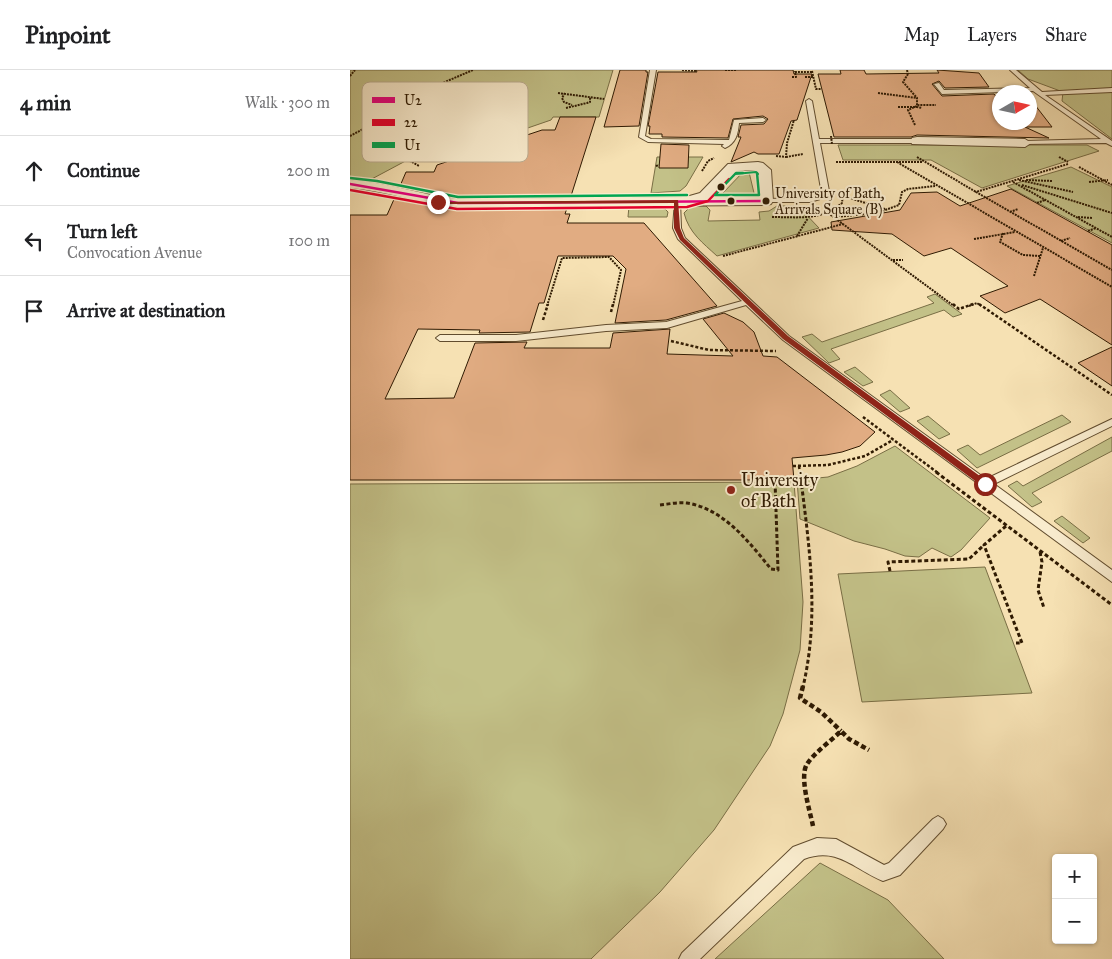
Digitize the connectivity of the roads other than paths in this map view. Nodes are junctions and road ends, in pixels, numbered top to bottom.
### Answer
1 (653, 70) edge
2 (1013, 70) edge
3 (937, 84) dead end
4 (1030, 85) edge
5 (992, 90) edge
6 (1112, 90) edge
7 (1037, 91) edge
8 (1041, 94) junction
9 (809, 101) dead end
10 (763, 120) dead end
11 (817, 141) junction
12 (920, 141) joint
13 (731, 142) junction
14 (1025, 143) joint
15 (1109, 143) edge
16 (721, 148) dead end
17 (350, 184) edge
18 (683, 201) junction
19 (766, 201) junction
20 (746, 302) junction
21 (440, 338) dead end
22 (1112, 422) edge
23 (985, 484) junction
24 (1112, 577) edge
25 (938, 824) dead end
26 (688, 959) edge

1 - 13 lane
2 - 4 lane
3 - 5 lane
6 - 8 lane
7 - 8 lane
8 - 15 lane
9 - 11 lane
10 - 13 lane
11 - 12 lane
11 - 19 lane
12 - 14 street
13 - 16 lane
14 - 15 lane
17 - 18 street
18 - 19 street
18 - 19 street
18 - 20 lane
20 - 21 lane
20 - 23 lane
22 - 23 lane
23 - 24 lane
25 - 26 lane

